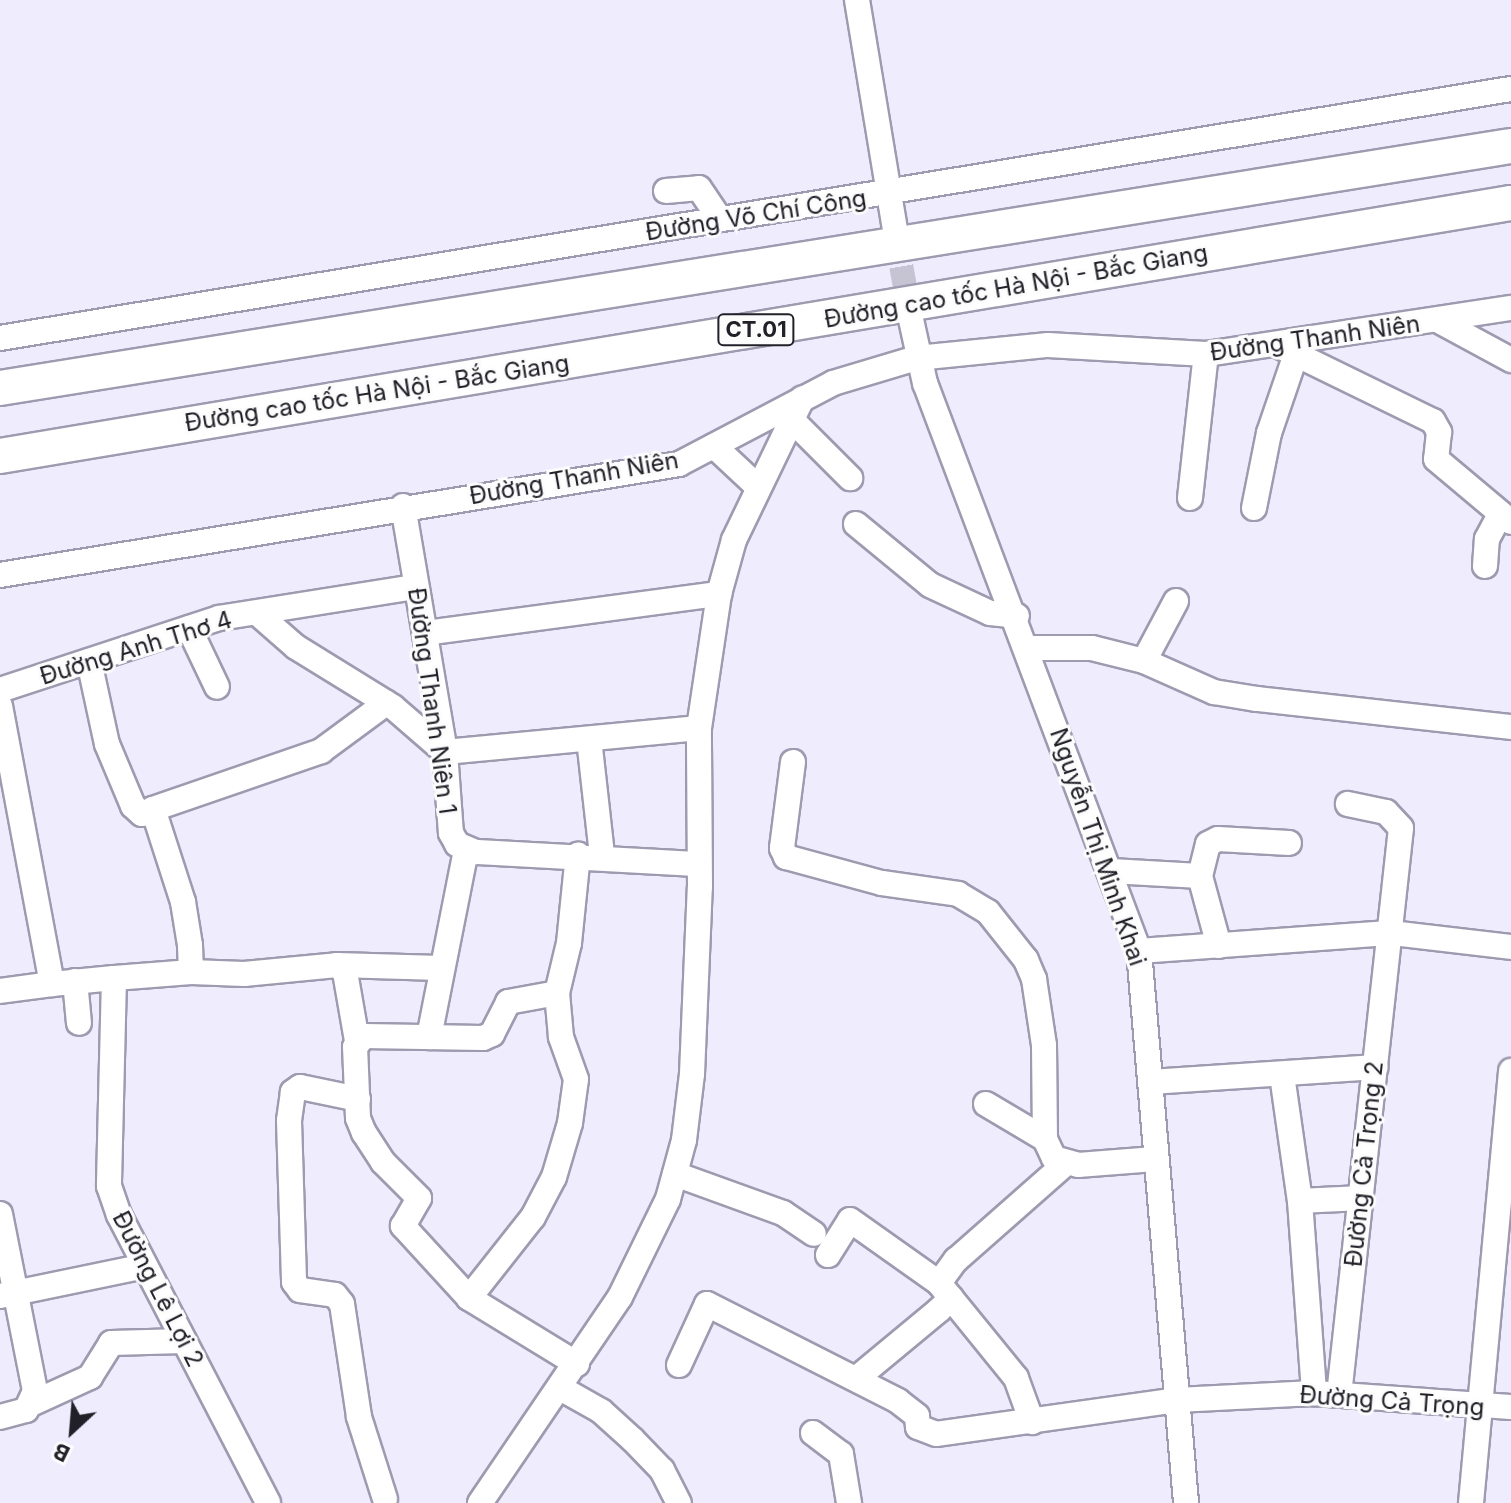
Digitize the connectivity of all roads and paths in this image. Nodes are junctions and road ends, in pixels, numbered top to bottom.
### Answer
1 (857, 0) edge
2 (1511, 89) edge
3 (1511, 146) edge
4 (666, 191) dead end
5 (890, 194) junction
6 (1511, 203) edge
7 (720, 219) junction
8 (895, 230) tunnel mouth
9 (1511, 308) edge
10 (910, 315) tunnel mouth
11 (1439, 321) junction
12 (0, 338) edge
13 (1288, 350) junction
14 (1206, 354) junction
15 (917, 358) junction
16 (1511, 360) edge
17 (0, 388) edge
18 (798, 410) junction
19 (714, 446) junction
20 (0, 456) edge
21 (850, 478) dead end
22 (758, 487) junction
23 (1190, 498) dead end
24 (403, 506) junction
25 (1254, 508) dead end
26 (1505, 519) edge
27 (856, 524) dead end
28 (1485, 566) dead end
29 (0, 575) edge
30 (415, 587) junction
31 (719, 594) junction
32 (1176, 601) dead end
33 (257, 613) junction
34 (1017, 616) junction
35 (189, 628) junction
36 (425, 633) junction
37 (1028, 648) junction
38 (89, 661) junction
39 (1144, 661) junction
40 (217, 687) dead end
41 (0, 690) edge
42 (386, 703) junction
43 (0, 706) edge
44 (1511, 727) edge
45 (699, 728) junction
46 (589, 739) junction
47 (445, 752) junction
48 (793, 762) dead end
49 (1348, 804) dead end
50 (153, 809) junction
51 (1289, 843) dead end
52 (466, 850) junction
53 (590, 855) junction
54 (698, 864) junction
55 (1111, 871) junction
56 (1200, 876) junction
57 (1392, 933) junction
58 (1219, 946) junction
59 (1511, 947) edge
60 (1139, 951) junction
61 (337, 965) junction
62 (441, 968) junction
63 (191, 972) junction
64 (114, 978) junction
65 (64, 983) junction
66 (0, 991) edge
67 (557, 993) junction
68 (79, 1023) dead end
69 (429, 1037) junction
70 (357, 1041) junction
71 (1375, 1067) junction
72 (1511, 1071) edge
73 (1282, 1075) junction
74 (1151, 1082) junction
75 (358, 1099) junction
76 (986, 1104) dead end
77 (1045, 1139) junction
78 (1155, 1159) junction
79 (1065, 1164) junction
80 (675, 1174) junction
81 (1361, 1198) junction
82 (1300, 1201) junction
83 (0, 1214) edge
84 (814, 1234) dead end
85 (828, 1255) dead end
86 (145, 1266) junction
87 (945, 1290) junction
88 (9, 1294) edge
89 (469, 1298) junction
90 (184, 1341) junction
91 (577, 1364) junction
92 (679, 1365) dead end
93 (857, 1378) junction
94 (562, 1389) junction
95 (1314, 1393) junction
96 (1339, 1395) junction
97 (1177, 1400) junction
98 (33, 1403) junction
99 (1511, 1407) edge
100 (1477, 1408) junction
101 (0, 1417) edge
102 (1032, 1422) junction
103 (813, 1433) dead end
104 (385, 1499) dead end
105 (268, 1503) edge
106 (480, 1503) edge
107 (679, 1503) edge
108 (849, 1503) edge
109 (1186, 1503) edge
110 (1471, 1503) edge

1 - 5 street
2 - 5 street, Đường Võ Chí Công
3 - 17 highway
4 - 7 street
5 - 7 street, Đường Võ Chí Công
5 - 8 street
6 - 20 highway, Đường cao tốc Hà Nội - Bắc Giang / CT.01
7 - 12 street, Đường Võ Chí Công
9 - 11 street, Đường Thanh Niên
10 - 15 street, Nguyễn Thị Minh Khai
11 - 13 street, Đường Thanh Niên
11 - 16 street
13 - 14 street, Đường Thanh Niên
13 - 25 street
13 - 26 street
14 - 15 street, Đường Thanh Niên
14 - 23 street
15 - 18 street, Đường Thanh Niên
15 - 34 street, Nguyễn Thị Minh Khai
18 - 19 street, Đường Thanh Niên
18 - 21 street
18 - 22 street
19 - 22 street
19 - 24 street, Đường Thanh Niên
22 - 31 street
24 - 29 street, Đường Thanh Niên
24 - 30 street, Đường Thanh Niên 1
26 - 28 street
27 - 34 street
30 - 33 street, Đường Anh Thơ 4
30 - 36 street, Đường Thanh Niên 1
31 - 36 street
31 - 45 street
32 - 39 street
33 - 35 street, Đường Anh Thơ 4
33 - 42 street
34 - 37 street, Nguyễn Thị Minh Khai
35 - 38 street, Đường Anh Thơ 4
35 - 40 street
36 - 47 street, Đường Thanh Niên 1
37 - 39 street
37 - 55 street, Nguyễn Thị Minh Khai
38 - 41 street, Đường Anh Thơ 4
38 - 50 street
39 - 44 street
42 - 47 street
42 - 50 street
43 - 65 street
45 - 46 street
45 - 54 street
46 - 47 street
46 - 53 street
47 - 52 street, Đường Thanh Niên 1
48 - 77 street
49 - 57 street, Đường Cả Trọng 2
50 - 63 street
51 - 56 street
52 - 53 street
52 - 62 street
53 - 54 street
53 - 67 street
54 - 80 street
55 - 56 street
55 - 60 street, Nguyễn Thị Minh Khai
56 - 58 street
57 - 58 street
57 - 59 street
57 - 71 street, Đường Cả Trọng 2
58 - 60 street
60 - 74 street, Nguyễn Thị Minh Khai
61 - 62 street
61 - 63 street
61 - 70 street
62 - 69 street
63 - 64 street
64 - 65 street
64 - 86 street, Đường Lê Lợi 2
65 - 66 street
65 - 68 street
67 - 69 street
67 - 89 street
69 - 70 street
70 - 75 street
71 - 73 street
71 - 81 street, Đường Cả Trọng 2
72 - 100 street
73 - 74 street
73 - 82 street
74 - 78 street, Nguyễn Thị Minh Khai
75 - 89 street
75 - 104 street
76 - 77 street
77 - 79 street
78 - 79 street
78 - 97 street, Nguyễn Thị Minh Khai
79 - 87 street
80 - 84 street
80 - 91 street
81 - 82 street
81 - 96 street, Đường Cả Trọng 2
82 - 95 street
83 - 88 street
85 - 87 street
86 - 88 street
86 - 90 street, Đường Lê Lợi 2
87 - 93 street
87 - 102 street
88 - 98 street
89 - 91 street
90 - 98 street
90 - 105 street, Đường Lê Lợi 2
91 - 94 street
92 - 93 street
93 - 102 street, Đường Cả Trọng
94 - 106 street
94 - 107 street
95 - 96 street, Đường Cả Trọng
95 - 97 street, Đường Cả Trọng
96 - 100 street, Đường Cả Trọng
97 - 102 street, Đường Cả Trọng
97 - 109 street, Nguyễn Thị Minh Khai
98 - 101 street
99 - 100 street, Đường Cả Trọng
100 - 110 street
103 - 108 street

